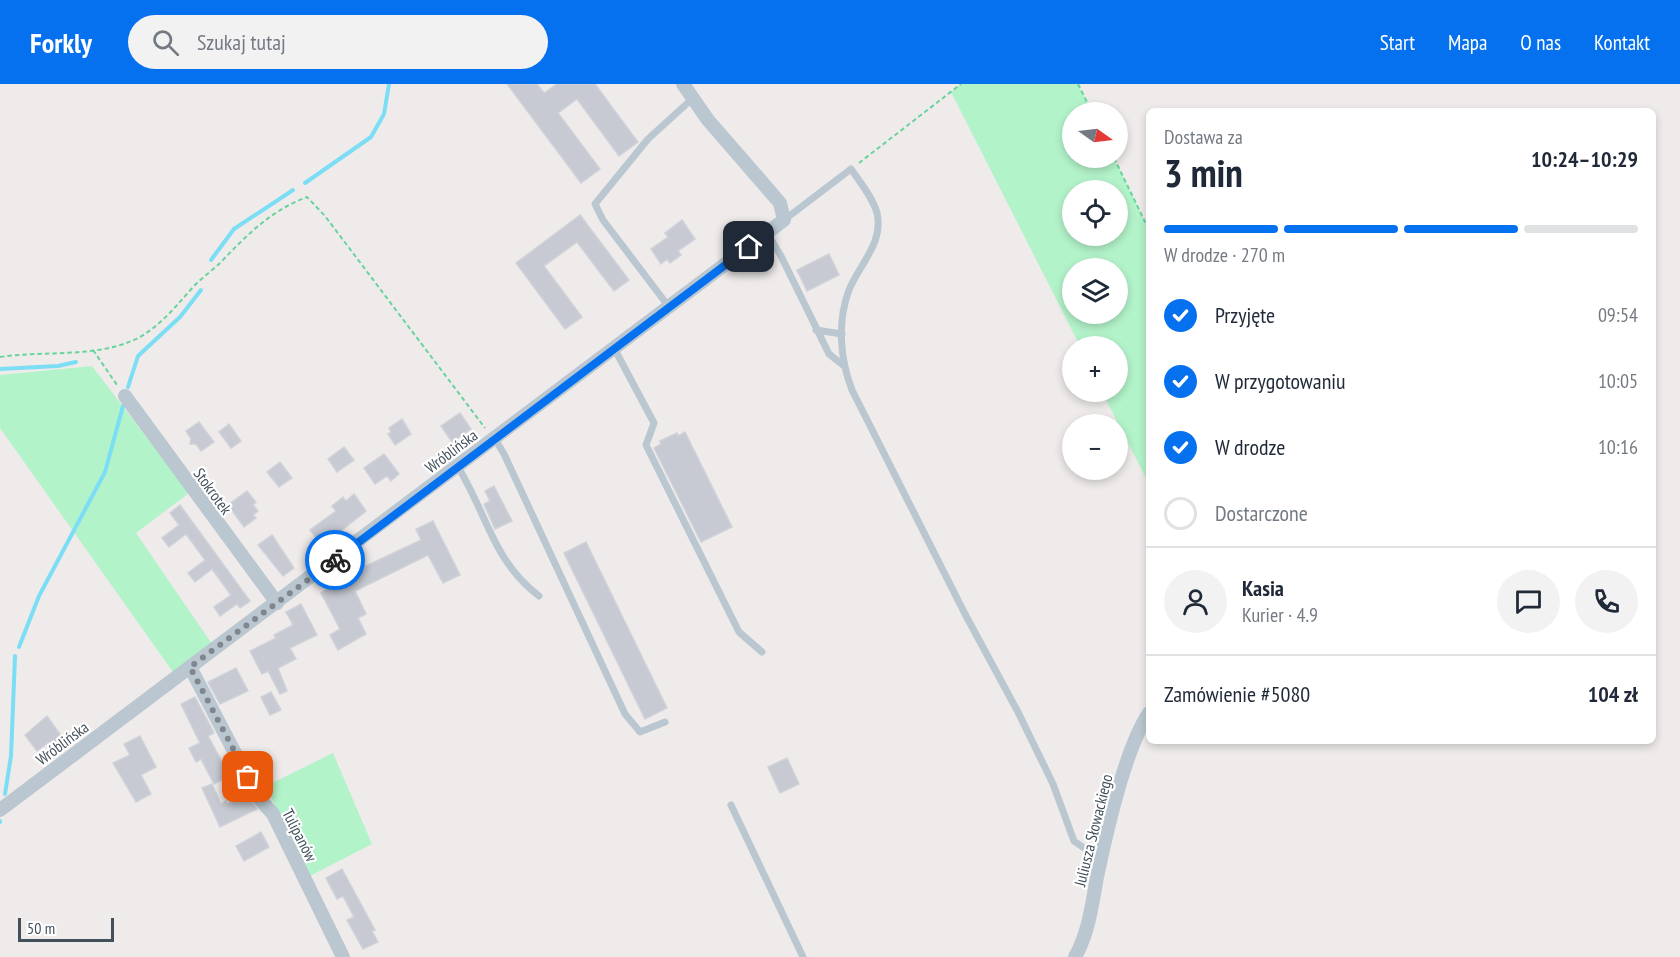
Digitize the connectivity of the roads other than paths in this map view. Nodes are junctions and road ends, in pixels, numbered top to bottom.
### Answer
1 (683, 84) edge
2 (692, 99) junction
3 (784, 220) junction
4 (767, 233) junction
5 (669, 307) junction
6 (816, 330) junction
7 (842, 334) junction
8 (614, 348) junction
9 (843, 365) junction
10 (125, 396) road end
11 (495, 439) junction
12 (458, 468) junction
13 (539, 596) dead end
14 (277, 603) junction
15 (762, 651) dead end
16 (190, 667) junction
17 (1146, 719) edge
18 (665, 722) dead end
19 (731, 805) dead end
20 (0, 809) edge
21 (1101, 860) junction
22 (342, 957) edge
23 (803, 957) edge
24 (1075, 957) edge

1 - 2 street
2 - 3 street
2 - 5 lane
3 - 4 street, Wróblińska
3 - 7 lane
4 - 5 street, Wróblińska
4 - 6 lane
5 - 8 street, Wróblińska
6 - 7 lane
6 - 9 lane
7 - 9 lane
8 - 11 street, Wróblińska
8 - 15 lane
9 - 21 lane
10 - 14 street, Stokrotek
11 - 12 street, Wróblińska
11 - 18 lane
12 - 13 lane
12 - 14 street, Wróblińska
14 - 16 street, Wróblińska
16 - 20 street, Wróblińska
16 - 22 street, Tulipanów
17 - 21 street, Juliusza Słowackiego
19 - 23 lane
21 - 24 street, Juliusza Słowackiego

